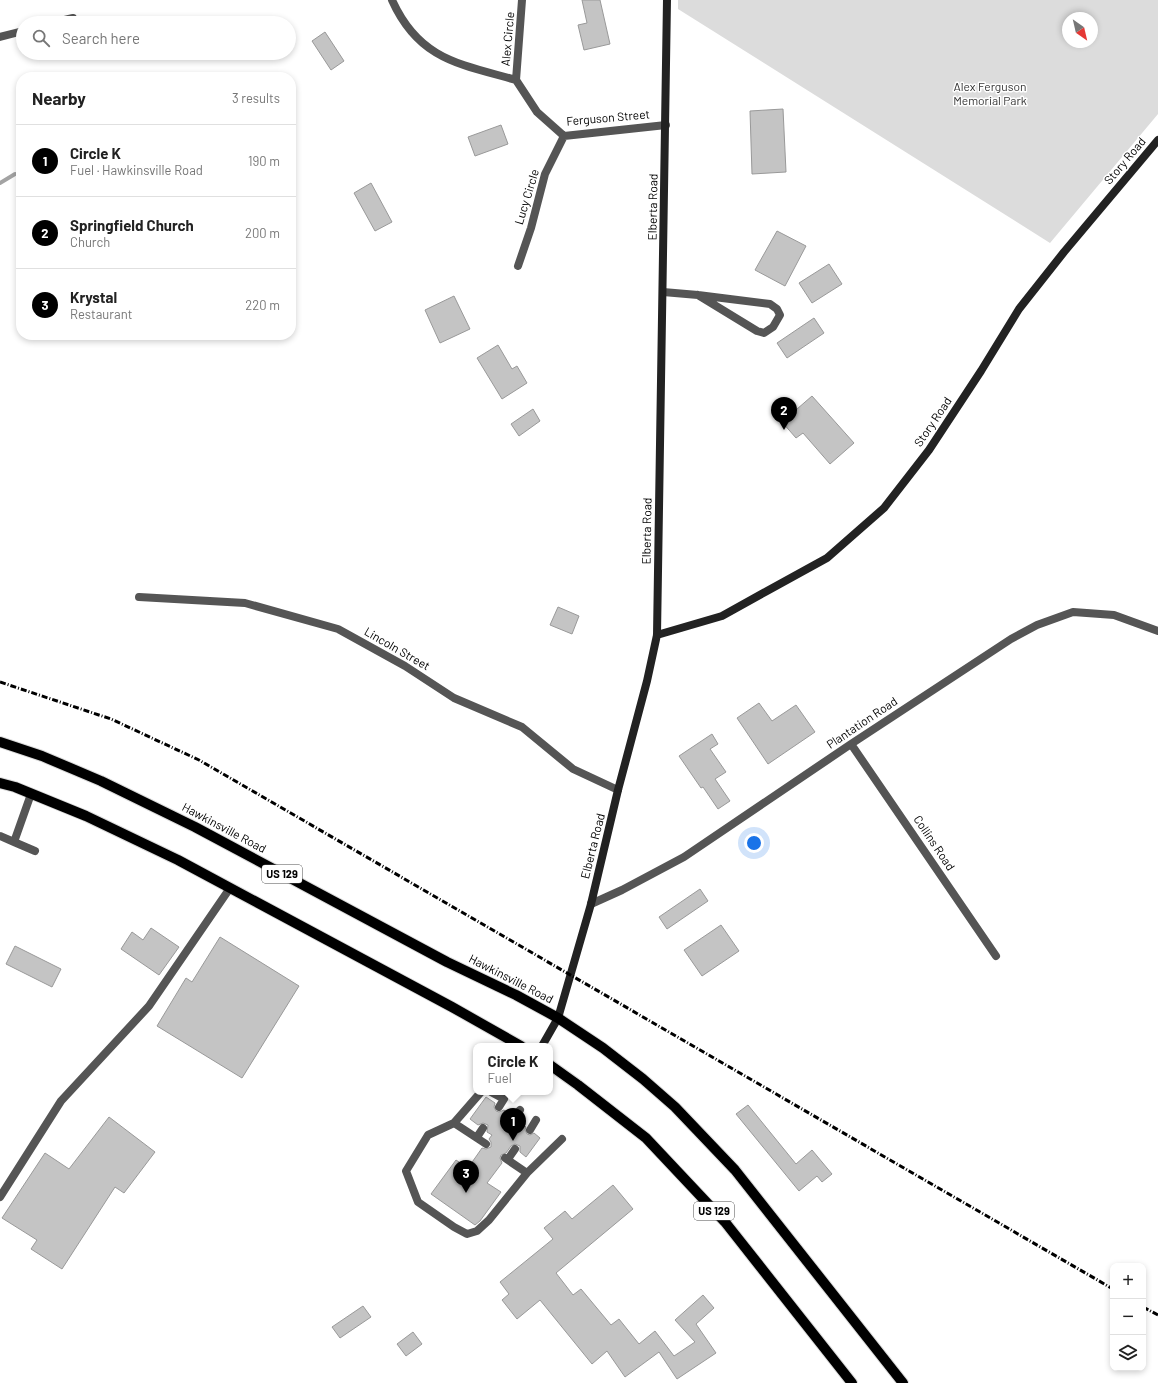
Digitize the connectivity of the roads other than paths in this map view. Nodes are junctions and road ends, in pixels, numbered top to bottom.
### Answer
1 (392, 0) edge
2 (522, 0) edge
3 (667, 0) edge
4 (16, 33) edge
5 (0, 37) edge
6 (516, 80) junction
7 (666, 125) junction
8 (564, 136) junction
9 (1158, 140) edge
10 (518, 266) dead end
11 (663, 292) junction
12 (698, 295) junction
13 (139, 596) dead end
14 (1158, 631) edge
15 (657, 635) junction
16 (0, 742) edge
17 (852, 744) junction
18 (0, 783) edge
19 (618, 790) junction
20 (31, 794) junction
21 (0, 836) edge
22 (14, 842) junction
23 (35, 851) dead end
24 (230, 888) junction
25 (591, 904) junction
26 (996, 956) dead end
27 (558, 1018) junction
28 (516, 1043) edge
29 (544, 1043) edge
30 (553, 1067) edge
31 (478, 1095) edge
32 (497, 1095) edge
33 (499, 1106) dead end
34 (520, 1110) dead end
35 (514, 1118) dead end
36 (536, 1120) dead end
37 (454, 1123) junction
38 (483, 1128) dead end
39 (530, 1130) dead end
40 (477, 1137) junction
41 (562, 1139) dead end
42 (486, 1144) dead end
43 (516, 1149) dead end
44 (527, 1173) junction
45 (0, 1197) edge
46 (847, 1381) edge
47 (903, 1383) edge

1 - 6 street
2 - 6 street, Alex Circle
3 - 7 street, Elberta Road
4 - 5 street
6 - 8 street, Ferguson Street
7 - 8 street, Ferguson Street
7 - 11 street, Elberta Road
8 - 10 street, Lucy Circle
9 - 15 street, Story Road
11 - 12 street
11 - 15 street, Elberta Road
12 - 12 street
13 - 19 street, Lincoln Street
14 - 17 street, Plantation Road
15 - 19 street, Elberta Road
16 - 27 main road, Hawkinsville Road / US 129
17 - 25 street, Plantation Road
17 - 26 street, Collins Road
18 - 20 main road
19 - 25 street, Elberta Road
20 - 22 street
20 - 24 main road
21 - 22 street
22 - 23 street
24 - 28 main road
24 - 45 street
25 - 27 street, Elberta Road
27 - 29 street, Elberta Road
27 - 47 main road, US 129
30 - 46 main road, US 129
31 - 37 street
32 - 33 street
34 - 35 street
36 - 39 street
37 - 40 street
37 - 44 street
38 - 40 street
40 - 42 street
41 - 44 street
43 - 44 street

